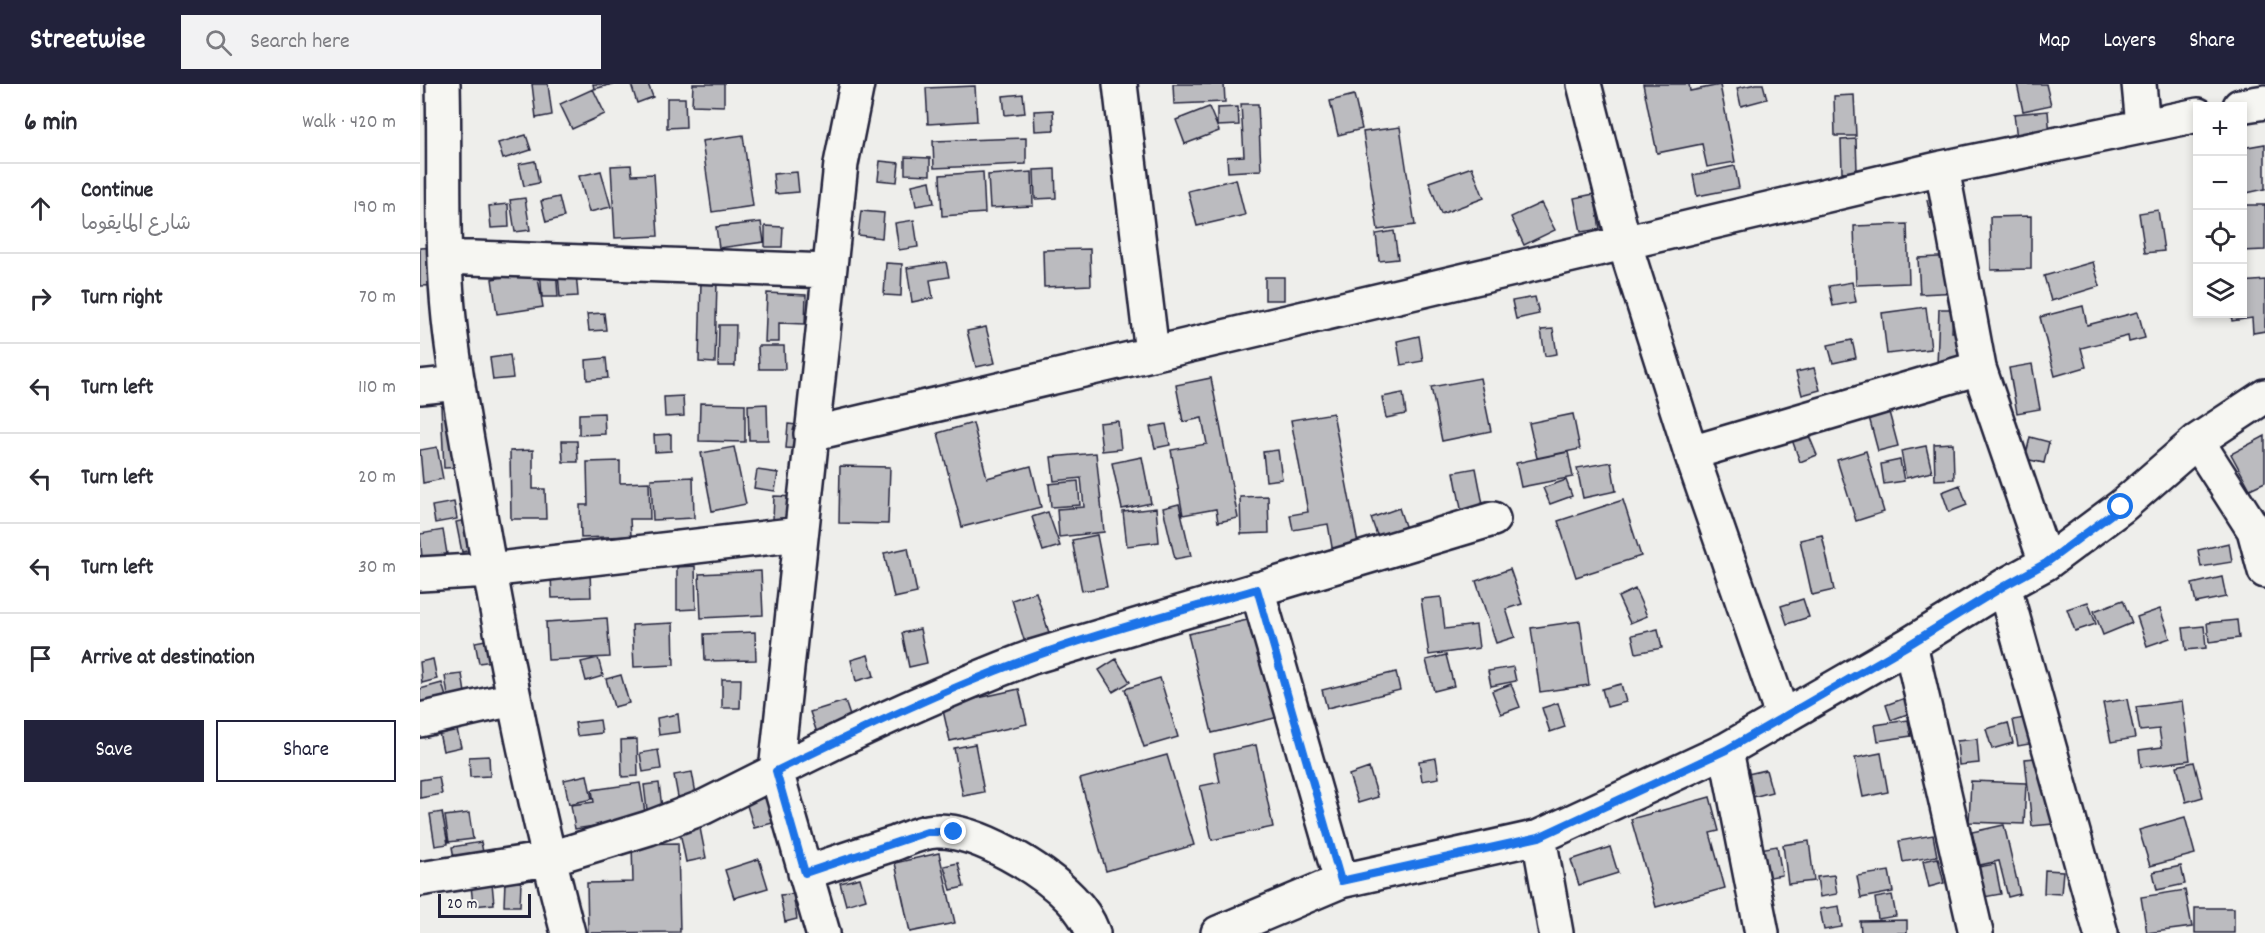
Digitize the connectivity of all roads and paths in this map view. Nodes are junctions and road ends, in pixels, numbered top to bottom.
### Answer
1 (443, 84) edge
2 (857, 84) edge
3 (1120, 84) edge
4 (1584, 84) edge
5 (2139, 84) edge
6 (2265, 102) edge
7 (2247, 105) edge
8 (2193, 116) edge
9 (2143, 126) junction
10 (1942, 168) junction
11 (1624, 242) junction
12 (446, 257) junction
13 (829, 271) junction
14 (1152, 353) junction
15 (1979, 368) junction
16 (458, 383) junction
17 (420, 387) edge
18 (2265, 396) edge
19 (811, 434) junction
20 (2197, 441) junction
21 (1691, 453) junction
22 (1493, 519) dead end
23 (2260, 528) edge
24 (800, 534) junction
25 (2046, 563) junction
26 (490, 570) junction
27 (2265, 571) edge
28 (420, 574) edge
29 (2004, 586) junction
30 (1257, 589) junction
31 (1910, 644) junction
32 (513, 699) junction
33 (1783, 718) junction
34 (420, 720) edge
35 (1726, 750) junction
36 (776, 771) junction
37 (1539, 837) junction
38 (548, 859) junction
39 (805, 873) junction
40 (420, 879) edge
41 (1341, 881) junction
42 (568, 933) edge
43 (823, 933) edge
44 (1093, 933) edge
45 (1218, 933) edge
46 (1556, 933) edge
47 (1762, 933) edge
48 (1976, 933) edge
49 (2101, 933) edge

1 - 12 street
2 - 13 street
3 - 14 street
4 - 11 street
5 - 9 street
6 - 7 street
8 - 9 street
9 - 10 street
10 - 11 street
10 - 15 street
11 - 14 street
11 - 21 street
12 - 13 street
12 - 16 street
13 - 19 street
14 - 19 street
15 - 21 street
15 - 25 street
16 - 17 street
16 - 26 street
18 - 20 street
19 - 24 street
20 - 23 street
20 - 25 street
21 - 33 street
22 - 30 street
23 - 27 street
24 - 26 street
24 - 36 street
25 - 29 street
26 - 28 street
26 - 32 street
29 - 31 street
29 - 49 street
30 - 36 street
30 - 41 street
31 - 33 street
31 - 48 street
32 - 34 street
32 - 38 street
33 - 35 street
35 - 37 street
35 - 47 street
36 - 38 street
36 - 39 street
37 - 41 street
37 - 46 street
38 - 40 street
38 - 42 street
39 - 43 street
39 - 44 street
41 - 45 street

